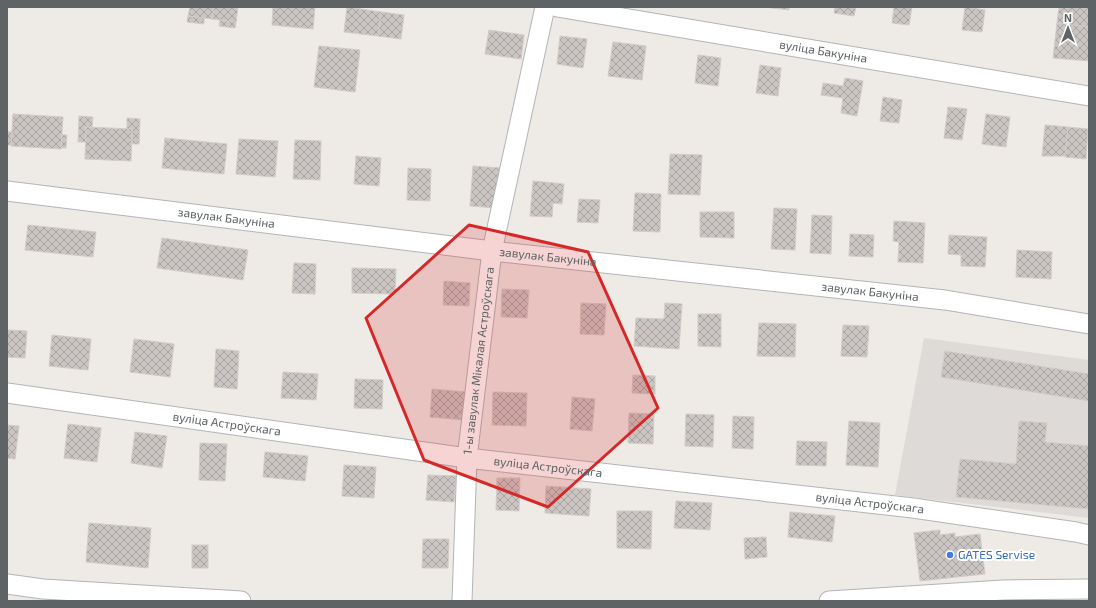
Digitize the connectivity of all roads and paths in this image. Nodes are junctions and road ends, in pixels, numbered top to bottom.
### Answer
1 (545, 7) edge
2 (557, 7) edge
3 (1089, 96) edge
4 (7, 191) edge
5 (492, 251) junction
6 (1089, 324) edge
7 (7, 393) edge
8 (468, 458) junction
9 (1089, 535) edge
10 (7, 584) edge
11 (1089, 589) edge
12 (241, 601) edge
13 (462, 601) edge
14 (829, 601) edge

1 - 5 street, 1-ы завулак Мікалая Астроўскага
2 - 3 street, вуліца Бакуніна
4 - 5 street, завулак Бакуніна
5 - 6 street, завулак Бакуніна
5 - 8 street, 1-ы завулак Мікалая Астроўскага
7 - 8 street, вуліца Астроўскага
8 - 9 street, вуліца Астроўскага
8 - 13 street, 1-ы завулак Мікалая Астроўскага
10 - 12 street
11 - 14 street

